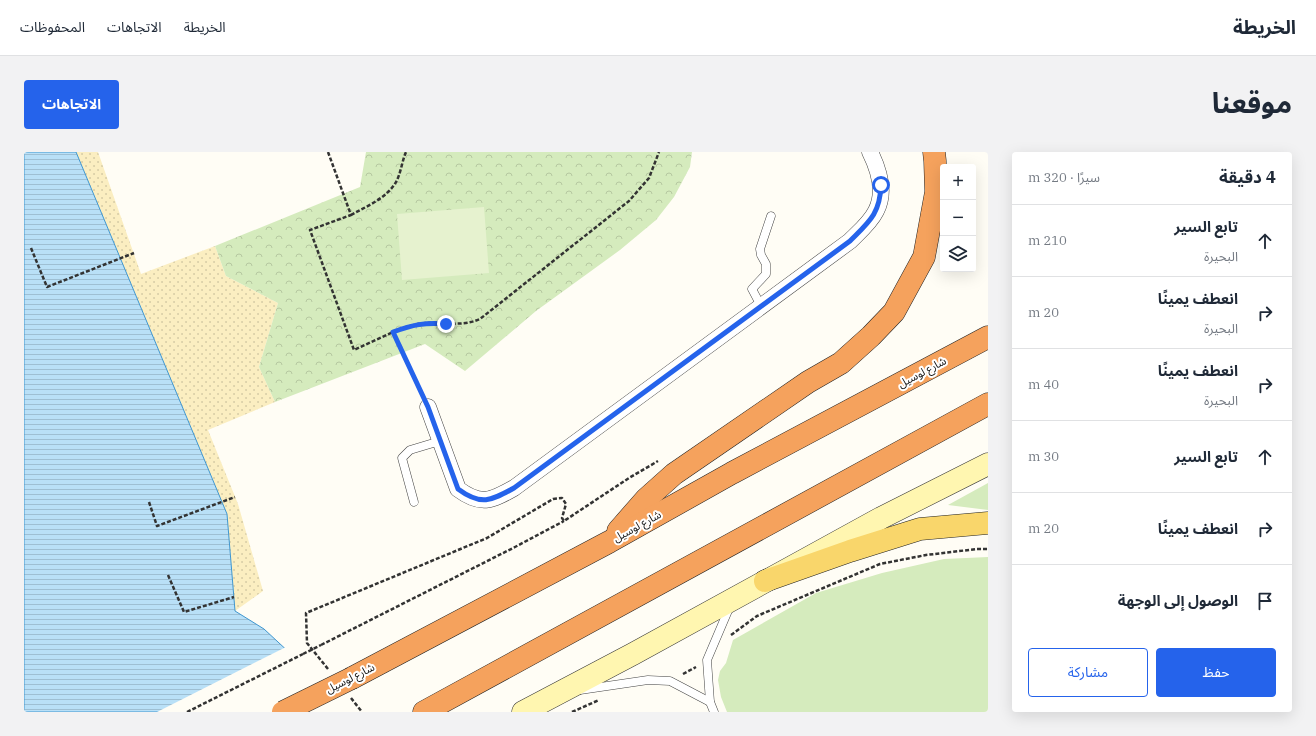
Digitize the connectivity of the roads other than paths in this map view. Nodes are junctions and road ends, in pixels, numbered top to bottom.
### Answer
1 (870, 152) edge
2 (934, 152) edge
3 (770, 216) dead end
4 (761, 306) junction
5 (988, 337) edge
6 (988, 404) edge
7 (428, 407) road end
8 (440, 441) junction
9 (988, 464) edge
10 (414, 502) dead end
11 (988, 524) edge
12 (609, 542) junction
13 (765, 581) junction
14 (732, 600) junction
15 (560, 693) junction
16 (710, 702) junction
17 (283, 712) edge
18 (424, 712) edge
19 (523, 712) edge
20 (714, 712) edge

1 - 4 street
2 - 12 highway
3 - 4 lane
4 - 8 street
5 - 12 highway, شارع لوسيل
6 - 18 highway
7 - 8 street
8 - 10 lane
9 - 13 street
11 - 13 main road
12 - 17 highway, شارع لوسيل, bridge
13 - 14 street
14 - 15 street
14 - 16 lane
15 - 16 lane
15 - 19 street
16 - 20 lane

